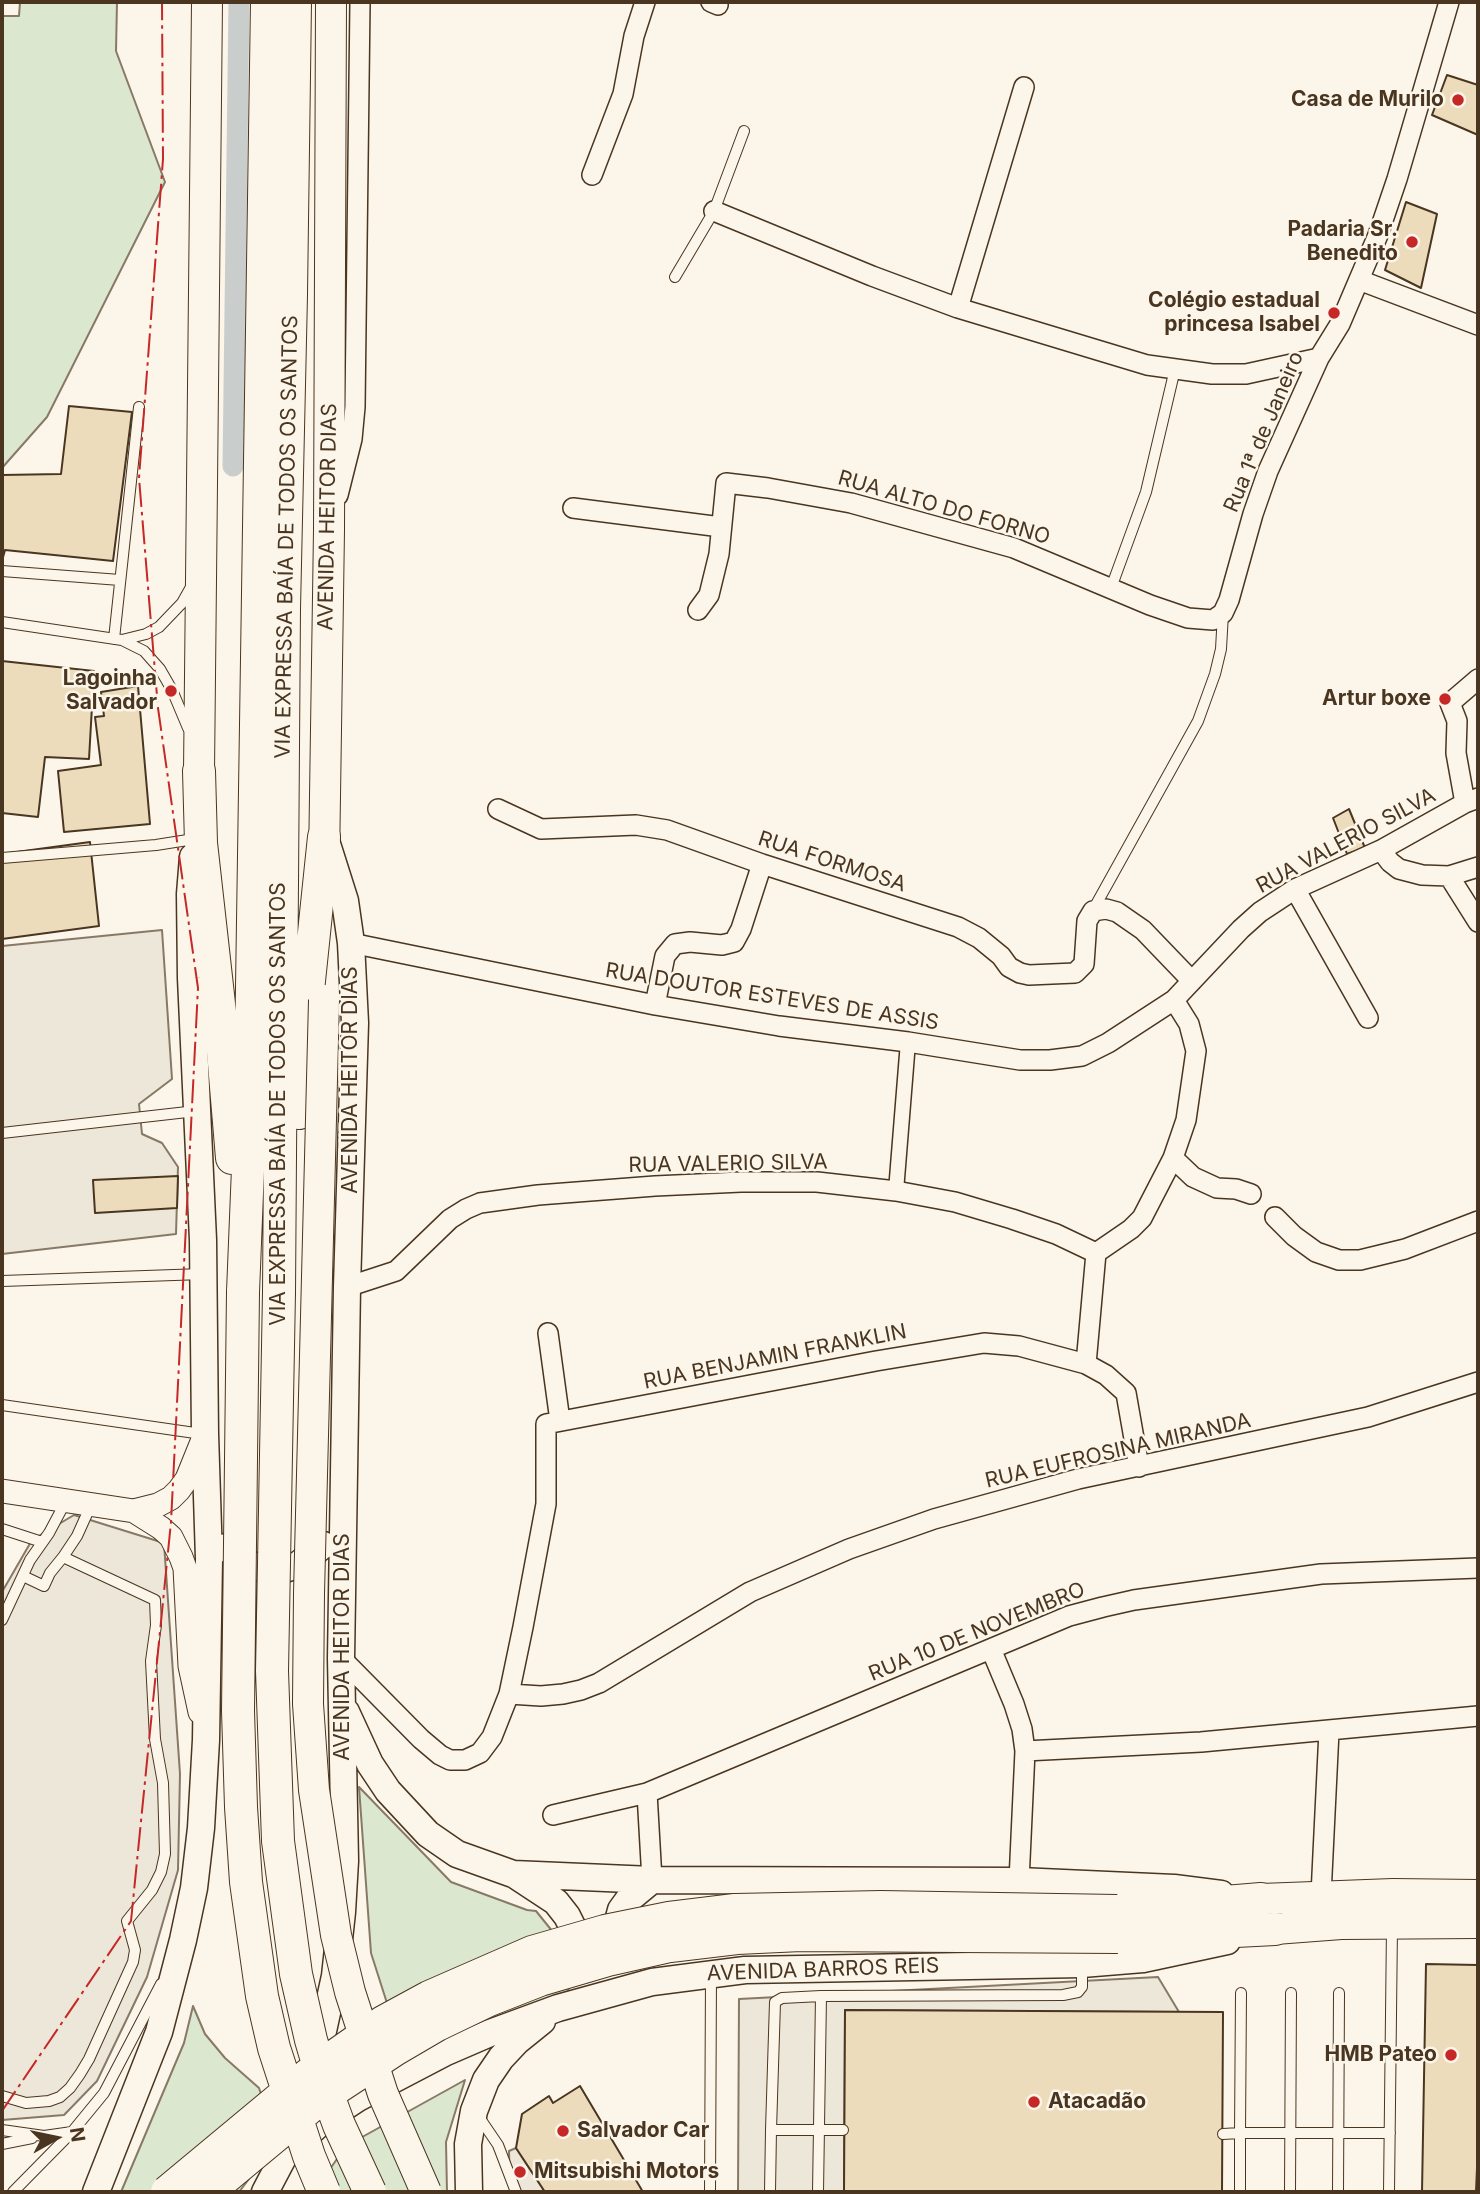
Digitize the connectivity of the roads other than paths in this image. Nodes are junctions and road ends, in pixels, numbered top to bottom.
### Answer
1 (207, 2) edge
2 (267, 2) edge
3 (295, 2) edge
4 (331, 2) edge
5 (360, 2) edge
6 (645, 2) edge
7 (1449, 2) edge
8 (1024, 87) dead end
9 (744, 131) dead end
10 (592, 176) dead end
11 (714, 211) junction
12 (675, 277) dead end
13 (1359, 280) junction
14 (958, 308) junction
15 (1478, 325) edge
16 (1319, 358) junction
17 (1175, 369) junction
18 (139, 407) dead end
19 (573, 508) dead end
20 (721, 527) junction
21 (329, 530) junction
22 (2, 571) edge
23 (200, 572) junction
24 (120, 580) junction
25 (1111, 588) junction
26 (698, 610) dead end
27 (1223, 612) junction
28 (2, 622) edge
29 (118, 640) junction
30 (1478, 679) edge
31 (199, 764) junction
32 (1471, 801) edge
33 (498, 809) dead end
34 (324, 837) junction
35 (194, 839) junction
36 (1381, 850) junction
37 (2, 858) edge
38 (762, 864) junction
39 (1478, 867) edge
40 (1449, 876) junction
41 (1296, 889) junction
42 (1093, 911) junction
43 (1478, 922) edge
44 (351, 943) junction
45 (1192, 981) junction
46 (1174, 1000) junction
47 (290, 1001) junction
48 (655, 1005) junction
49 (1368, 1018) dead end
50 (908, 1042) junction
51 (197, 1111) junction
52 (2, 1133) edge
53 (1173, 1158) junction
54 (897, 1191) junction
55 (1251, 1194) dead end
56 (1275, 1217) dead end
57 (1478, 1221) edge
58 (1096, 1253) junction
59 (204, 1274) junction
60 (2, 1281) edge
61 (347, 1287) junction
62 (243, 1292) junction
63 (548, 1333) dead end
64 (1086, 1364) junction
65 (1478, 1382) edge
66 (2, 1405) edge
67 (560, 1421) junction
68 (205, 1434) junction
69 (1139, 1467) junction
70 (2, 1491) edge
71 (66, 1500) junction
72 (91, 1505) junction
73 (134, 1511) junction
74 (343, 1514) junction
75 (209, 1518) junction
76 (2, 1529) edge
77 (42, 1542) junction
78 (63, 1557) junction
79 (1478, 1568) edge
80 (23, 1576) junction
81 (2, 1620) edge
82 (991, 1649) junction
83 (341, 1658) junction
84 (509, 1694) junction
85 (341, 1702) junction
86 (1478, 1717) edge
87 (1329, 1731) junction
88 (206, 1740) junction
89 (1025, 1751) junction
90 (648, 1793) junction
91 (553, 1815) dead end
92 (513, 1874) junction
93 (652, 1880) junction
94 (1019, 1881) junction
95 (1321, 1895) junction
96 (1478, 1895) edge
97 (1261, 1899) junction
98 (1392, 1922) junction
99 (1478, 1923) edge
100 (1118, 1924) junction
101 (1275, 1929) junction
102 (183, 1940) junction
103 (1082, 1964) junction
104 (711, 1974) junction
105 (652, 1982) junction
106 (1241, 1993) dead end
107 (1291, 1993) dead end
108 (1339, 1993) dead end
109 (821, 1996) junction
110 (558, 2008) junction
111 (2, 2096) edge
112 (474, 2111) junction
113 (2, 2130) edge
114 (771, 2130) junction
115 (819, 2130) junction
116 (843, 2130) dead end
117 (72, 2132) junction
118 (1240, 2133) junction
119 (1390, 2133) junction
120 (119, 2134) junction
121 (1223, 2134) dead end
122 (1290, 2134) junction
123 (1338, 2134) junction
124 (44, 2136) junction
125 (2, 2144) edge
126 (285, 2154) junction
127 (13, 2192) edge
128 (79, 2192) edge
129 (96, 2192) edge
130 (167, 2192) edge
131 (208, 2192) edge
132 (265, 2192) edge
133 (324, 2192) edge
134 (370, 2192) edge
135 (426, 2192) edge
136 (468, 2192) edge
137 (516, 2192) edge
138 (709, 2192) edge
139 (770, 2192) edge
140 (818, 2192) edge
141 (1240, 2192) edge
142 (1290, 2192) edge
143 (1338, 2192) edge
144 (1389, 2192) edge

1 - 23 main road
2 - 47 highway, VIA EXPRESSA BAÍA DE TODOS OS SANTOS
3 - 47 highway, VIA EXPRESSA BAÍA DE TODOS OS SANTOS
4 - 21 main road, AVENIDA HEITOR DIAS
5 - 21 street
6 - 10 street
7 - 13 street, Rua 1ª de Janeiro
8 - 14 street
9 - 11 lane
11 - 12 lane
11 - 14 street
13 - 15 street
13 - 16 street, Rua 1ª de Janeiro
14 - 17 street
16 - 17 street
16 - 27 street, Rua 1ª de Janeiro
17 - 25 lane
18 - 24 lane
19 - 20 street
20 - 25 street, RUA ALTO DO FORNO
20 - 26 street, RUA ALTO DO FORNO
21 - 34 main road, AVENIDA HEITOR DIAS
22 - 24 lane
23 - 29 lane
23 - 31 main road
24 - 29 lane
25 - 27 street, RUA ALTO DO FORNO
27 - 42 lane, Rua 1ª de Janeiro
28 - 29 lane
29 - 31 lane
30 - 32 street
31 - 35 main road
31 - 62 highway
32 - 36 street, RUA VALERIO SILVA
33 - 38 street, RUA FORMOSA
34 - 44 main road, AVENIDA HEITOR DIAS
34 - 47 highway
35 - 37 lane
35 - 51 main road
36 - 40 street
36 - 41 street, RUA VALERIO SILVA
38 - 42 street, RUA FORMOSA
38 - 48 street
39 - 40 street
40 - 43 street
41 - 45 street, RUA VALERIO SILVA
41 - 49 street
42 - 45 street
44 - 48 street, RUA DOUTOR ESTEVES DE ASSIS
44 - 61 main road, AVENIDA HEITOR DIAS
45 - 46 street, RUA VALERIO SILVA
46 - 50 street, RUA DOUTOR ESTEVES DE ASSIS
46 - 53 street
47 - 62 highway, VIA EXPRESSA BAÍA DE TODOS OS SANTOS
47 - 134 highway, VIA EXPRESSA BAÍA DE TODOS OS SANTOS, bridge
47 - 135 main road, bridge
48 - 50 street, RUA DOUTOR ESTEVES DE ASSIS
50 - 54 street
51 - 52 lane
51 - 59 main road
53 - 55 street
53 - 58 street
54 - 58 street, RUA VALERIO SILVA
54 - 61 street, RUA VALERIO SILVA
56 - 57 street
58 - 64 street
59 - 60 lane
59 - 68 main road
61 - 74 main road, AVENIDA HEITOR DIAS
62 - 133 highway, VIA EXPRESSA BAÍA DE TODOS OS SANTOS, bridge
63 - 67 street
64 - 67 street, RUA BENJAMIN FRANKLIN
64 - 69 street, RUA BENJAMIN FRANKLIN
65 - 69 street, RUA EUFROSINA MIRANDA
66 - 68 lane
67 - 84 street
68 - 73 street
68 - 75 main road
69 - 84 street, RUA EUFROSINA MIRANDA
70 - 71 street
71 - 72 street
71 - 77 lane
72 - 73 street
72 - 78 lane
73 - 88 street
74 - 75 main road
74 - 83 main road, AVENIDA HEITOR DIAS
75 - 88 main road
76 - 77 lane
77 - 80 lane
78 - 80 lane
78 - 111 lane
79 - 82 street, RUA 10 DE NOVEMBRO
80 - 81 lane
82 - 89 street
82 - 90 street, RUA 10 DE NOVEMBRO
83 - 84 street
83 - 85 main road, AVENIDA HEITOR DIAS
85 - 88 main road
85 - 92 main road
85 - 126 main road, AVENIDA HEITOR DIAS
86 - 87 street
87 - 89 street
87 - 95 street
88 - 102 main road
89 - 94 street
90 - 91 street, RUA 10 DE NOVEMBRO
90 - 93 street
92 - 93 main road
92 - 110 main road
93 - 94 main road
93 - 105 main road
94 - 97 main road
95 - 96 main road
95 - 97 main road
97 - 100 highway
98 - 99 main road, AVENIDA BARROS REIS
98 - 101 main road, AVENIDA BARROS REIS
98 - 119 lane
100 - 101 highway, AVENIDA BARROS REIS
100 - 130 highway, bridge
100 - 131 highway, bridge
101 - 103 main road, AVENIDA BARROS REIS
102 - 117 lane
102 - 120 main road
103 - 104 main road, AVENIDA BARROS REIS
103 - 109 lane
104 - 105 main road, AVENIDA BARROS REIS
104 - 138 lane
105 - 110 main road, AVENIDA BARROS REIS
106 - 118 lane
107 - 122 lane
108 - 123 lane
109 - 114 lane
109 - 115 lane
110 - 112 main road
110 - 126 main road, AVENIDA BARROS REIS
112 - 136 main road
112 - 137 lane
113 - 124 lane
114 - 115 lane
114 - 139 lane
115 - 116 lane
115 - 140 lane
117 - 124 lane
117 - 127 lane
118 - 121 lane
118 - 122 lane
118 - 141 lane
119 - 123 lane
119 - 144 lane
120 - 128 main road
120 - 129 main road
122 - 123 lane
122 - 142 lane
123 - 143 lane
124 - 125 lane
126 - 132 main road, AVENIDA BARROS REIS

